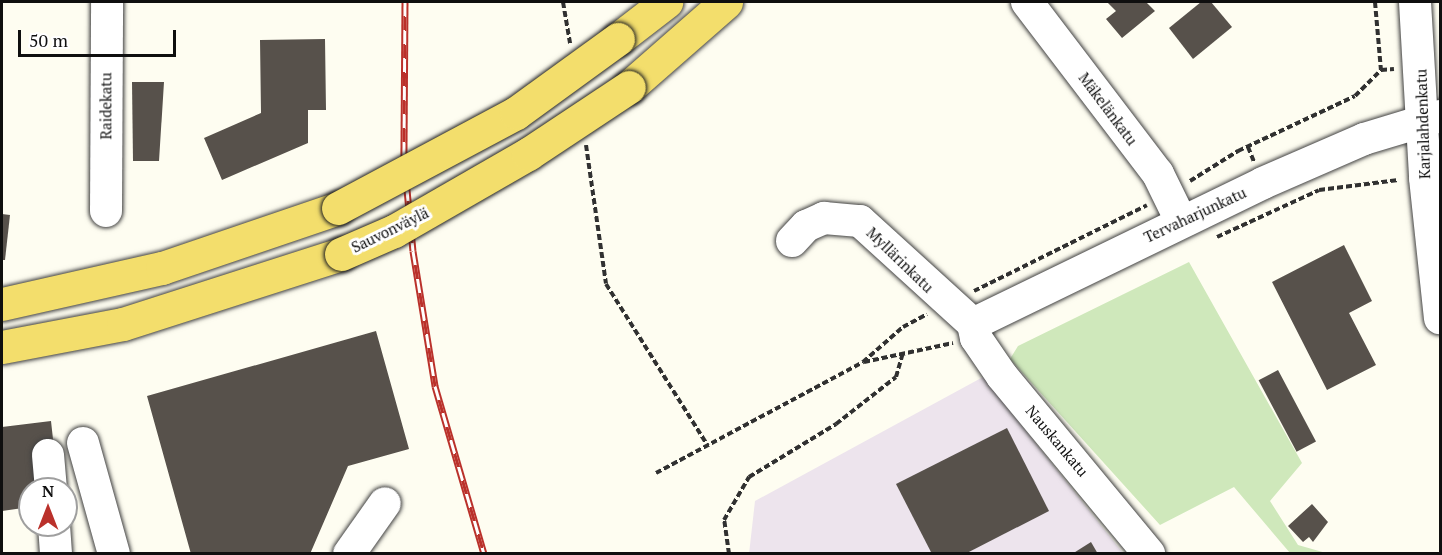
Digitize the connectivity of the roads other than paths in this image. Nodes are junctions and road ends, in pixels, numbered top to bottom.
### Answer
1 (107, 2) edge
2 (666, 2) edge
3 (726, 2) edge
4 (1027, 2) edge
5 (1415, 2) edge
6 (1435, 122) edge
7 (106, 211) dead end
8 (1181, 221) junction
9 (792, 241) dead end
10 (1438, 272) edge
11 (2, 303) edge
12 (1440, 318) edge
13 (967, 333) junction
14 (2, 347) edge
15 (82, 443) dead end
16 (48, 455) dead end
17 (50, 477) edge
18 (384, 503) dead end
19 (55, 537) edge
20 (56, 554) edge
21 (114, 554) edge
22 (349, 554) edge
23 (1149, 554) edge

1 - 7 street, Raidekatu
2 - 11 main road, bridge
3 - 14 main road, Sauvonväylä, bridge
4 - 8 street, Mäkelänkatu
5 - 6 street, Karjalahdenkatu
6 - 8 street, Tervaharjunkatu
6 - 10 street, Karjalahdenkatu
8 - 13 street, Tervaharjunkatu
9 - 13 street, Myllärinkatu
10 - 12 street, Karjalahdenkatu
13 - 23 street, Nauskankatu
15 - 21 street
16 - 17 street
18 - 22 street
19 - 20 street

